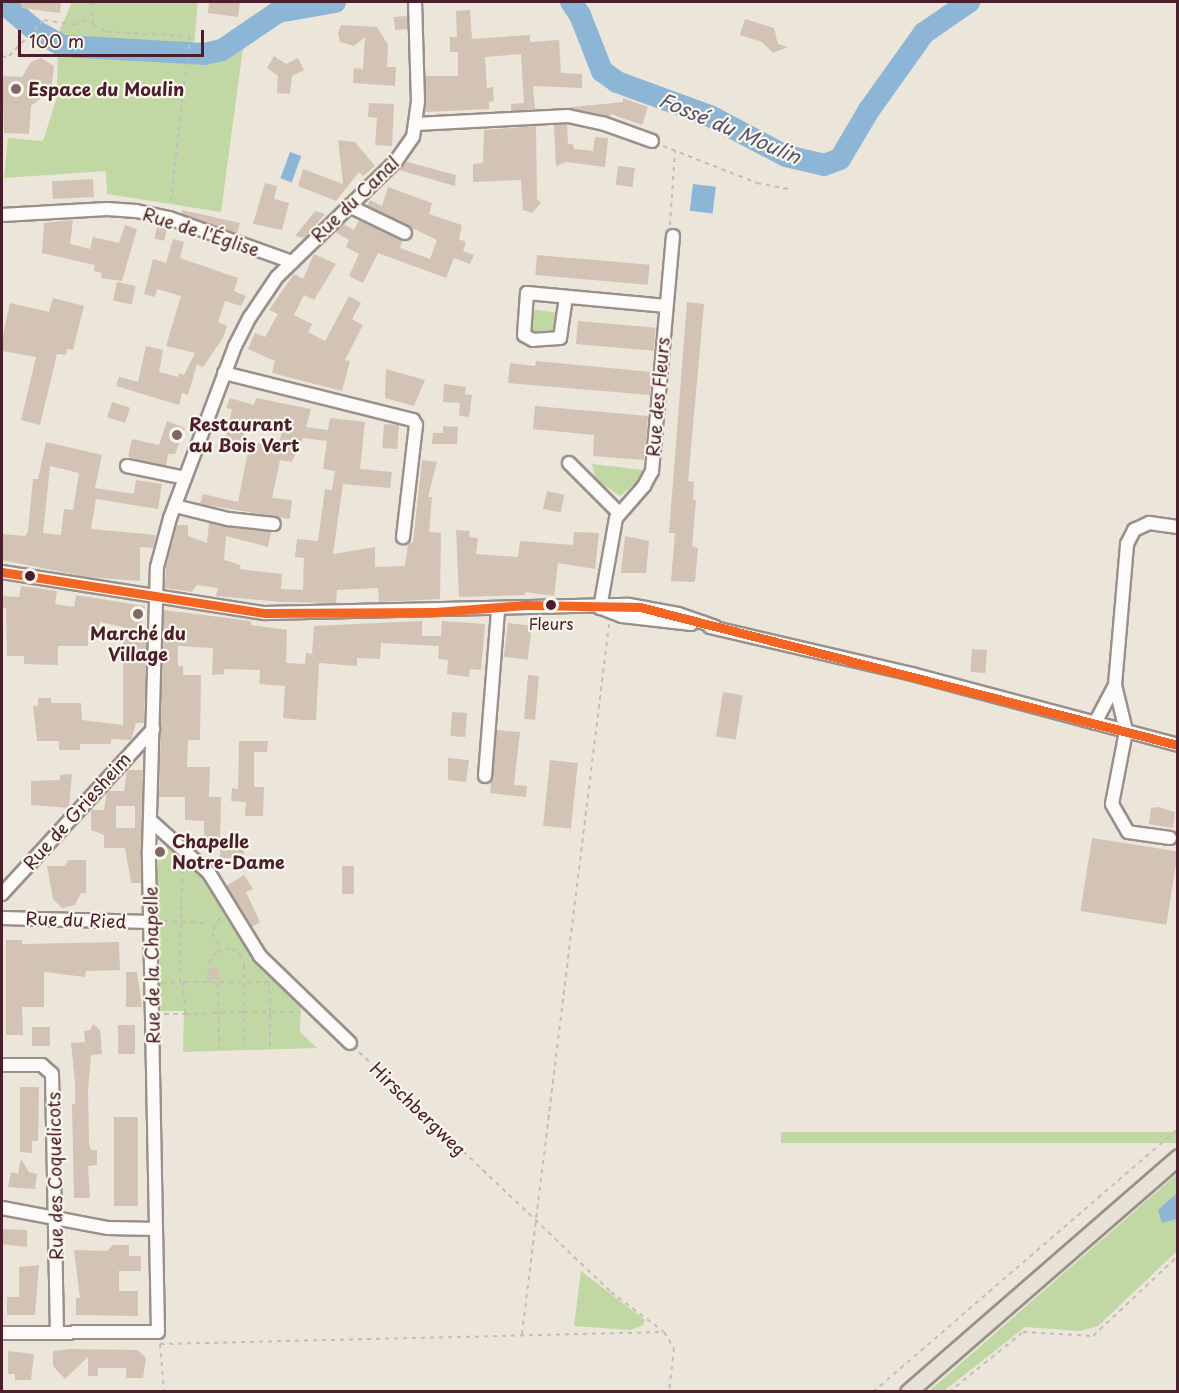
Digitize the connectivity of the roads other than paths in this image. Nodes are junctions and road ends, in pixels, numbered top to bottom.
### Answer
1 (415, 2) edge
2 (416, 124) junction
3 (652, 141) road end
4 (349, 206) junction
5 (2, 214) edge
6 (405, 233) dead end
7 (674, 236) road end
8 (292, 261) junction
9 (566, 297) junction
10 (666, 306) junction
11 (224, 373) junction
12 (569, 463) dead end
13 (127, 466) dead end
14 (185, 478) junction
15 (175, 506) junction
16 (618, 512) junction
17 (274, 525) dead end
18 (1178, 527) edge
19 (403, 537) dead end
20 (2, 572) edge
21 (154, 599) junction
22 (498, 609) junction
23 (606, 615) junction
24 (1115, 686) junction
25 (1095, 723) junction
26 (153, 729) junction
27 (1126, 731) junction
28 (1178, 745) edge
29 (485, 776) dead end
30 (151, 821) junction
31 (1170, 838) dead end
32 (2, 894) edge
33 (2, 918) edge
34 (151, 922) junction
35 (350, 1043) road end
36 (2, 1065) edge
37 (1178, 1157) edge
38 (2, 1208) edge
39 (55, 1218) junction
40 (156, 1229) junction
41 (2, 1333) edge
42 (57, 1333) junction
43 (908, 1392) edge

1 - 2 street, Rue du Canal
2 - 3 street
2 - 4 street, Rue du Canal
4 - 6 street
4 - 8 street, Rue du Canal
5 - 8 street, Rue de l'Église
7 - 10 street, Rue des Fleurs
8 - 11 street, Rue du Canal
9 - 9 street
9 - 10 street
10 - 16 street, Rue des Fleurs
11 - 14 street, Rue du Canal
11 - 19 street
12 - 16 street
13 - 14 street
14 - 15 street, Rue du Canal
15 - 17 street
15 - 21 street, Rue du Canal
16 - 23 street
18 - 24 street
20 - 21 street
21 - 22 street
21 - 26 street, Rue de la Chapelle
22 - 23 street
22 - 29 street
23 - 25 street
24 - 25 street
24 - 27 street
25 - 27 street
26 - 30 street, Rue de la Chapelle
26 - 32 street, Rue de Griesheim
27 - 28 street
27 - 31 street
30 - 34 street, Rue de la Chapelle
30 - 35 street
33 - 34 street, Rue du Ried
34 - 40 street, Rue de la Chapelle
36 - 39 street, Rue des Coquelicots
37 - 43 main road
38 - 39 street
39 - 40 street
39 - 42 street, Rue des Coquelicots
40 - 42 street, Rue de la Chapelle
41 - 42 street

